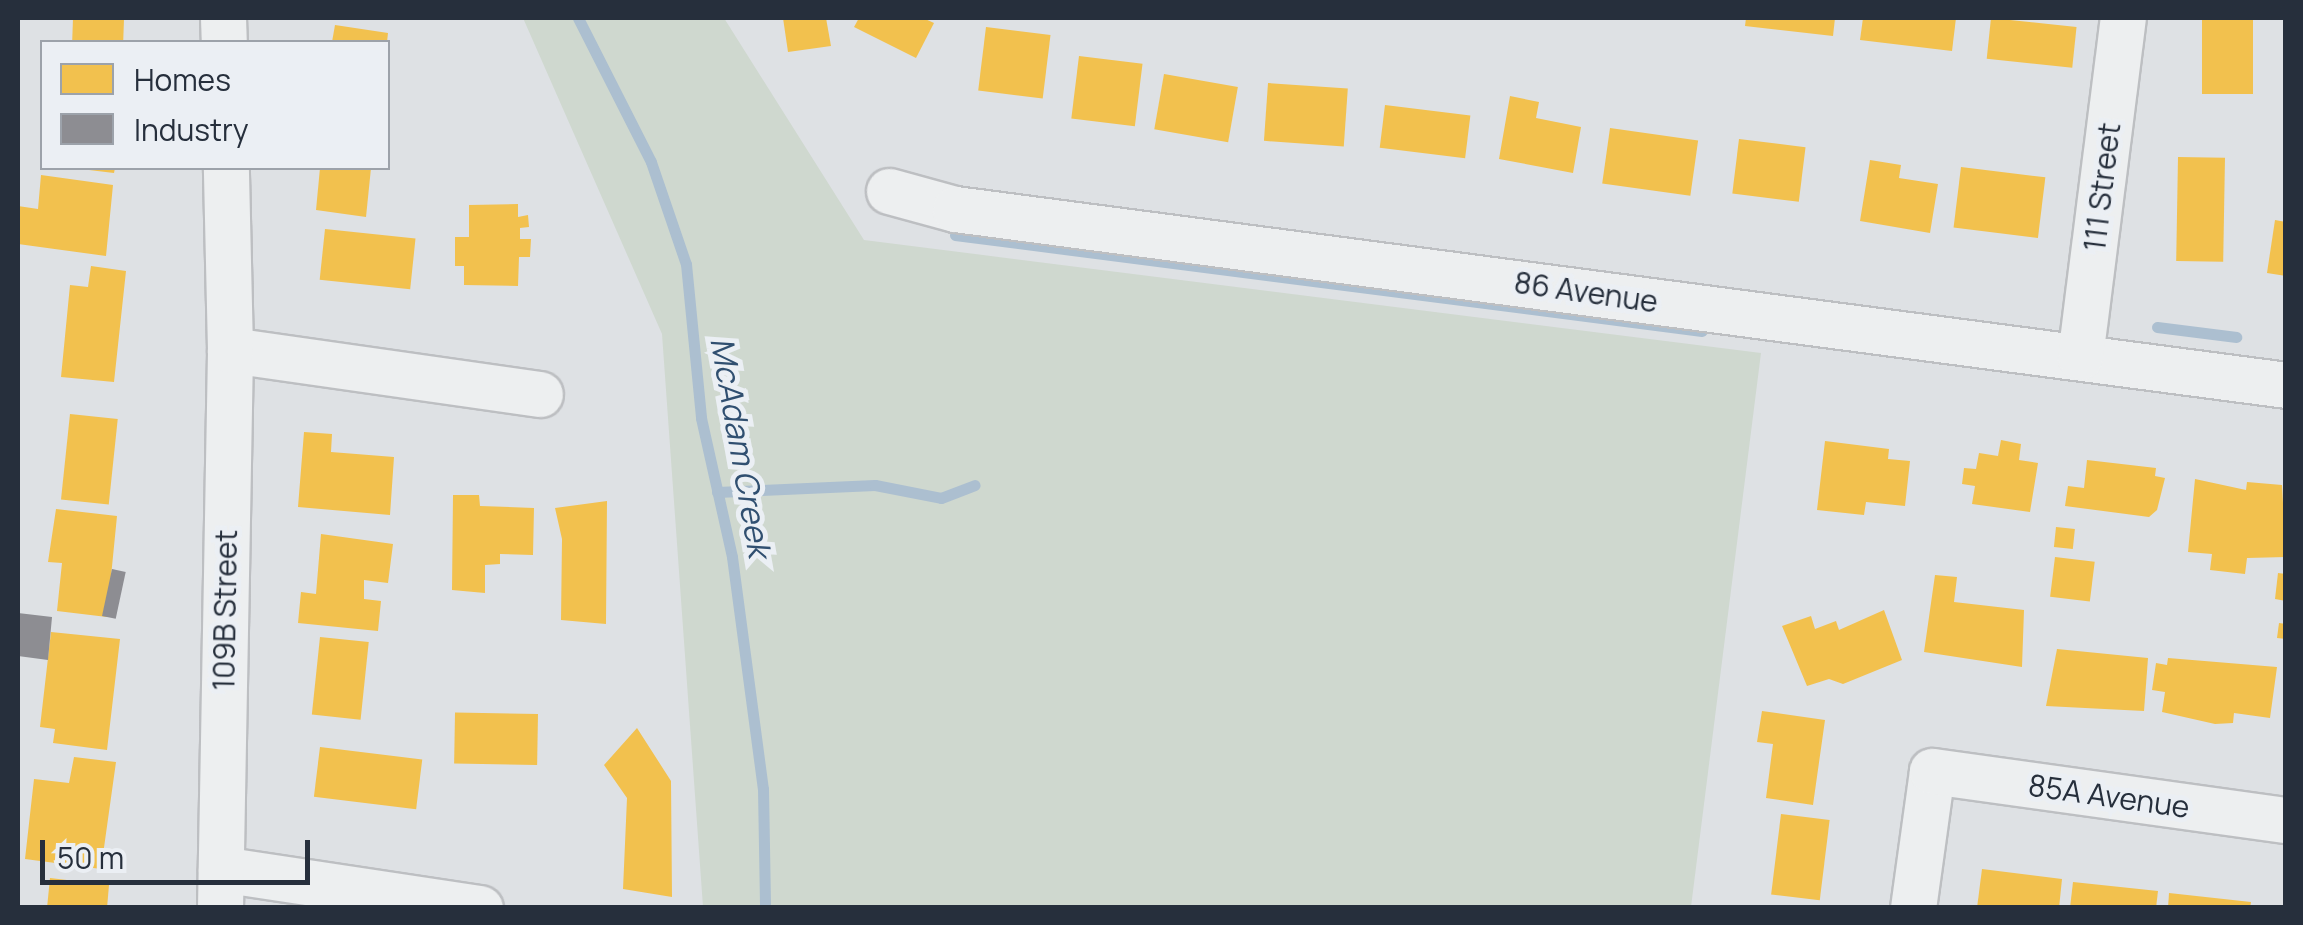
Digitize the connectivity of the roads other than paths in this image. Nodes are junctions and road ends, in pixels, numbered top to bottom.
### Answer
1 (2123, 18) edge
2 (226, 170) edge
3 (889, 190) dead end
4 (230, 350) junction
5 (2080, 357) junction
6 (2286, 384) edge
7 (540, 394) dead end
8 (2286, 820) edge
9 (220, 888) edge
10 (480, 908) edge
11 (1913, 908) edge

1 - 5 street, 111 Street
2 - 4 street, 109B Street
3 - 5 street, 86 Avenue
4 - 7 street
4 - 9 street, 109B Street
5 - 6 street, 86 Avenue
8 - 11 street, 85A Avenue
9 - 10 street, 109B Street

